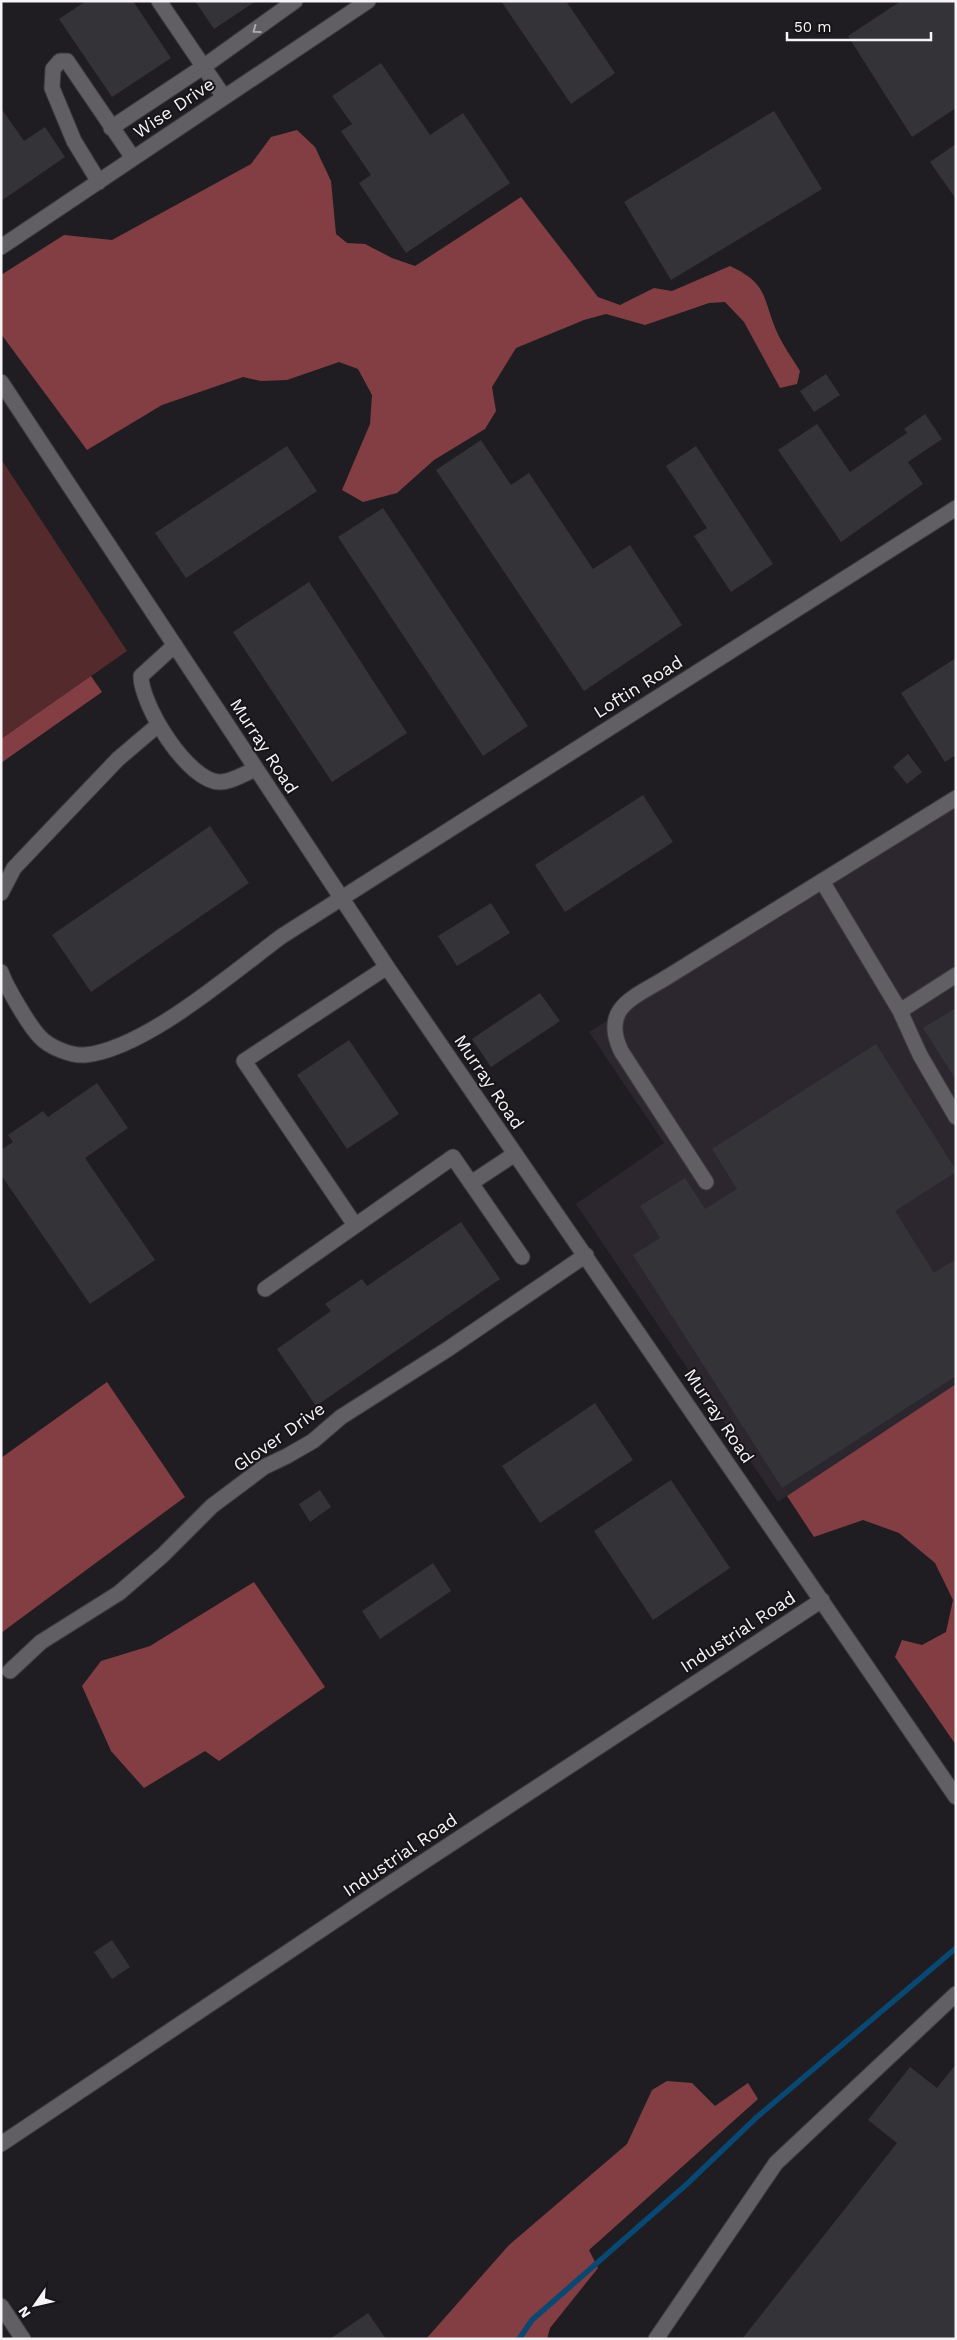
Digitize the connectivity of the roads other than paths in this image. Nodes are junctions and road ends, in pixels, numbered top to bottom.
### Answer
1 (159, 1) edge
2 (295, 1) edge
3 (368, 1) edge
4 (204, 67) junction
5 (224, 97) junction
6 (111, 128) junction
7 (133, 158) junction
8 (99, 182) junction
9 (1, 247) edge
10 (1, 382) edge
11 (956, 508) edge
12 (175, 645) junction
13 (158, 725) junction
14 (256, 769) junction
15 (956, 798) edge
16 (822, 882) junction
17 (1, 892) edge
18 (342, 898) junction
19 (387, 966) junction
20 (1, 972) edge
21 (956, 975) edge
22 (900, 1011) junction
23 (956, 1117) edge
24 (515, 1154) junction
25 (706, 1182) dead end
26 (471, 1183) junction
27 (355, 1226) junction
28 (586, 1254) junction
29 (522, 1257) dead end
30 (265, 1289) dead end
31 (822, 1600) junction
32 (10, 1672) dead end
33 (956, 1797) edge
34 (956, 1994) edge
35 (1, 2144) edge
36 (1, 2306) edge
37 (23, 2339) edge
38 (656, 2339) edge

1 - 4 street
2 -> 4 street
3 - 5 street, Wise Drive
4 - 5 street
4 - 6 street
5 - 7 street, Wise Drive
6 - 7 street
6 - 8 street
7 - 8 street, Wise Drive
8 - 9 street, Wise Drive
10 - 12 street, Murray Road
11 - 18 street, Loftin Road
12 - 13 street
12 - 14 street, Murray Road
13 - 14 street
13 - 17 street
14 - 18 street, Murray Road
15 - 16 street
16 - 22 street
16 - 25 street
18 - 19 street, Murray Road
18 - 20 street, Loftin Road
19 - 24 street, Murray Road
19 - 27 street
21 - 22 street
22 - 23 street
24 - 26 street
24 - 28 street, Murray Road
26 - 27 street
26 - 29 street
27 - 30 street
28 - 31 street, Murray Road
28 - 32 street, Glover Drive
31 - 33 street, Murray Road
31 - 35 street, Industrial Road
34 - 38 street
36 - 37 street

